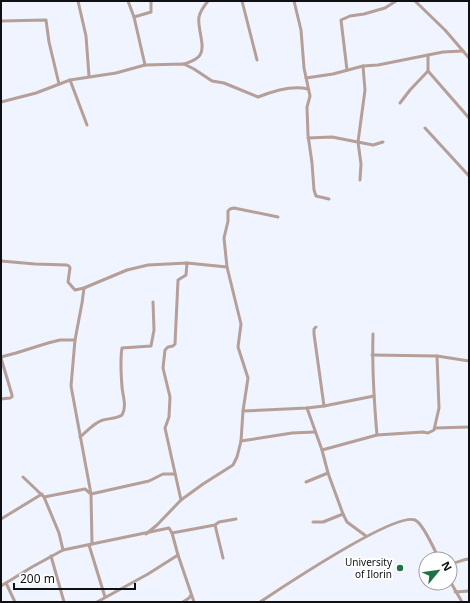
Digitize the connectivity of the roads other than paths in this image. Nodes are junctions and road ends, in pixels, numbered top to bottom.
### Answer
1 (78, 1) edge
2 (128, 1) edge
3 (151, 1) edge
4 (208, 1) edge
5 (242, 1) edge
6 (294, 1) edge
7 (396, 1) edge
8 (423, 1) edge
9 (417, 2) edge
10 (134, 17) junction
11 (1, 20) edge
12 (462, 50) junction
13 (428, 56) junction
14 (469, 58) edge
15 (256, 60) dead end
16 (184, 64) junction
17 (145, 65) junction
18 (363, 66) junction
19 (347, 70) junction
20 (428, 71) junction
21 (89, 76) junction
22 (306, 78) junction
23 (70, 80) junction
24 (59, 84) junction
25 (308, 88) junction
26 (1, 102) edge
27 (400, 103) dead end
28 (469, 118) edge
29 (87, 125) dead end
30 (425, 128) dead end
31 (308, 138) junction
32 (358, 142) junction
33 (383, 142) dead end
34 (469, 176) edge
35 (360, 180) dead end
36 (329, 199) dead end
37 (278, 216) dead end
38 (1, 261) edge
39 (186, 263) junction
40 (227, 267) junction
41 (84, 288) junction
42 (153, 302) dead end
43 (316, 327) dead end
44 (373, 334) dead end
45 (75, 340) junction
46 (372, 355) junction
47 (437, 356) junction
48 (1, 357) edge
49 (469, 361) edge
50 (374, 396) junction
51 (1, 399) edge
52 (324, 406) junction
53 (307, 408) junction
54 (243, 411) junction
55 (469, 427) edge
56 (435, 428) junction
57 (315, 432) junction
58 (377, 434) junction
59 (80, 437) junction
60 (241, 440) junction
61 (322, 450) junction
62 (328, 473) junction
63 (175, 474) junction
64 (23, 476) dead end
65 (306, 482) dead end
66 (91, 494) junction
67 (43, 495) junction
68 (181, 500) junction
69 (343, 514) junction
70 (1, 518) edge
71 (236, 519) dead end
72 (313, 522) dead end
73 (215, 525) junction
74 (172, 533) junction
75 (146, 534) junction
76 (366, 536) junction
77 (91, 545) junction
78 (63, 550) junction
79 (435, 551) edge
80 (178, 554) junction
81 (51, 556) junction
82 (223, 558) dead end
83 (469, 559) edge
84 (458, 562) edge
85 (6, 583) junction
86 (1, 586) edge
87 (469, 591) edge
88 (455, 592) joint
89 (191, 595) junction
90 (105, 597) junction
91 (15, 602) edge
92 (64, 602) edge
93 (97, 602) edge
94 (183, 602) edge
95 (194, 602) edge
96 (260, 602) edge
97 (462, 602) edge

1 - 21 street
2 - 10 street
3 - 10 street
4 - 16 street
5 - 15 street
6 - 22 street
7 - 19 street
8 - 9 street
9 - 12 street
10 - 17 street
11 - 24 street
12 - 13 street
12 - 14 street
13 - 18 street
13 - 20 street
16 - 17 street
16 - 25 street
17 - 21 street
18 - 19 street
18 - 32 street
19 - 22 street
20 - 27 street
20 - 28 street
21 - 23 street
22 - 25 street
23 - 24 street
23 - 29 street
24 - 26 street
25 - 31 street
30 - 34 street
31 - 32 street
31 - 36 street
32 - 33 street
32 - 35 street
37 - 40 street
38 - 41 street
39 - 40 street
39 - 41 street
39 - 63 street
40 - 54 street
41 - 45 street
42 - 59 street
43 - 52 street
44 - 46 street
45 - 48 street
45 - 59 street
46 - 47 street
46 - 50 street
47 - 49 street
47 - 56 street
48 - 51 street
50 - 52 street
50 - 58 street
52 - 53 street
53 - 54 street
53 - 57 street
54 - 60 street
55 - 56 street
56 - 58 street
57 - 60 street
57 - 61 street
58 - 61 street
59 - 66 street
60 - 68 street
61 - 62 street
62 - 65 street
62 - 69 street
63 - 66 street
63 - 68 street
64 - 67 street
66 - 67 street
66 - 77 street
67 - 70 street
67 - 78 street
68 - 75 street
69 - 72 street
69 - 76 street
71 - 73 street
73 - 74 street
73 - 82 street
74 - 75 street
74 - 80 street
75 - 77 street
76 - 79 street
76 - 96 street
77 - 78 street
77 - 90 street
78 - 81 street
80 - 89 street
80 - 90 street
81 - 85 street
81 - 92 street
83 - 84 street
85 - 86 street
85 - 91 street
87 - 88 street
88 - 97 street
89 - 94 street
89 - 95 street
90 - 93 street

